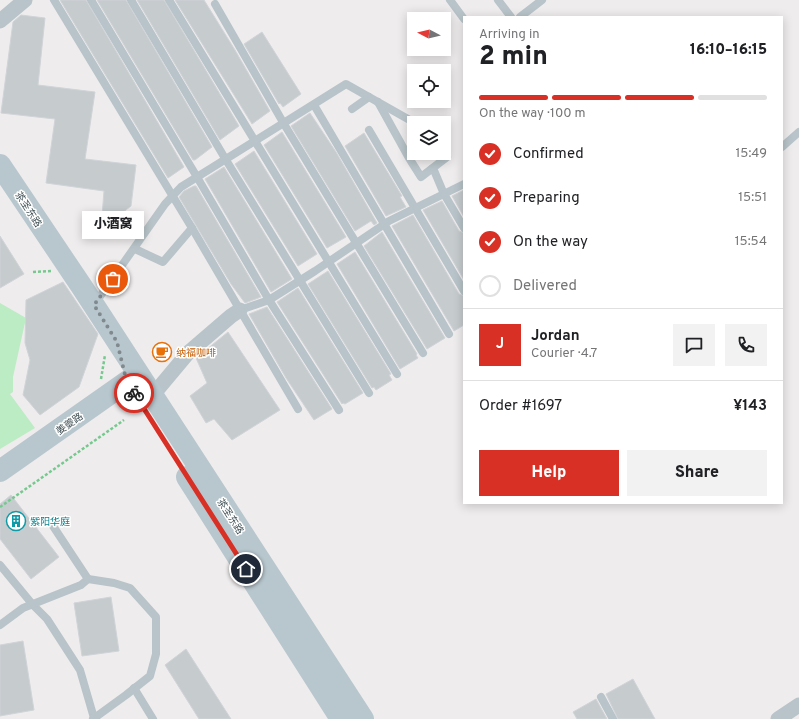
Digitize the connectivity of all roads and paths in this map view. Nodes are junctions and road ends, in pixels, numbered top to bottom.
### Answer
1 (25, 0) edge
2 (54, 0) edge
3 (90, 0) edge
4 (131, 0) edge
5 (169, 0) edge
6 (450, 0) edge
7 (498, 0) edge
8 (542, 0) edge
9 (215, 4) dead end
10 (510, 16) edge
11 (521, 16) edge
12 (463, 18) edge
13 (0, 21) edge
14 (369, 97) junction
15 (377, 102) junction
16 (314, 105) junction
17 (352, 109) dead end
18 (407, 119) edge
19 (284, 124) junction
20 (369, 130) dead end
21 (799, 132) edge
22 (254, 142) junction
23 (783, 146) edge
24 (226, 160) junction
25 (443, 160) edge
26 (0, 165) edge
27 (433, 168) junction
28 (197, 177) junction
29 (463, 184) edge
30 (0, 190) edge
31 (444, 194) junction
32 (173, 196) junction
33 (415, 208) junction
34 (384, 224) junction
35 (463, 226) edge
36 (192, 228) junction
37 (356, 244) junction
38 (135, 249) junction
39 (58, 253) junction
40 (328, 262) junction
41 (300, 280) junction
42 (463, 289) edge
43 (269, 300) junction
44 (94, 305) junction
45 (240, 310) junction
46 (449, 334) dead end
47 (423, 353) dead end
48 (397, 374) dead end
49 (132, 379) junction
50 (369, 393) dead end
51 (152, 396) junction
52 (298, 409) dead end
53 (339, 410) dead end
54 (124, 420) dead end
55 (0, 471) edge
56 (0, 507) edge
57 (51, 523) dead end
58 (0, 565) edge
59 (88, 579) junction
60 (32, 605) junction
61 (0, 624) edge
62 (134, 688) junction
63 (601, 697) dead end
64 (799, 705) edge
65 (347, 716) edge
66 (94, 718) edge
67 (153, 719) edge
68 (613, 719) edge
69 (778, 719) edge

1 - 13 street
2 - 32 lane
3 - 28 lane
4 - 24 lane
5 - 22 lane
6 - 12 lane
7 - 10 lane
8 - 11 lane
9 - 19 lane
14 - 15 lane
14 - 16 lane
14 - 17 lane
15 - 18 lane
15 - 27 lane
16 - 19 lane
16 - 34 lane
19 - 22 lane
19 - 37 lane
20 - 33 lane
21 - 23 lane
22 - 24 lane
22 - 40 lane
24 - 28 lane
24 - 41 lane
25 - 27 lane
26 - 39 main road, 茶圣东路
27 - 31 lane
28 - 32 lane
28 - 43 lane
29 - 31 lane
30 - 39 main road, 茶圣东路
31 - 33 lane
31 - 35 lane
32 - 36 lane
32 - 38 lane
33 - 34 lane
33 - 42 lane
34 - 37 lane
34 - 46 lane
36 - 38 lane
36 - 45 lane
37 - 40 lane
37 - 47 lane
38 - 44 lane
39 - 44 main road, 茶圣东路
40 - 41 lane
40 - 48 lane
41 - 43 lane
41 - 50 lane
43 - 45 lane
43 - 53 lane
44 - 49 main road, 茶圣东路
45 - 51 street
45 - 52 lane
49 - 51 main road, 茶圣东路
49 - 55 main road, 姜夔路
49 - 65 main road, 茶圣东路
51 - 65 main road, 茶圣东路
54 - 56 path
57 - 59 lane
58 - 60 lane
59 - 60 lane
59 - 62 lane
60 - 61 lane
60 - 66 lane
62 - 66 lane
62 - 67 lane
63 - 68 lane
64 - 69 street

